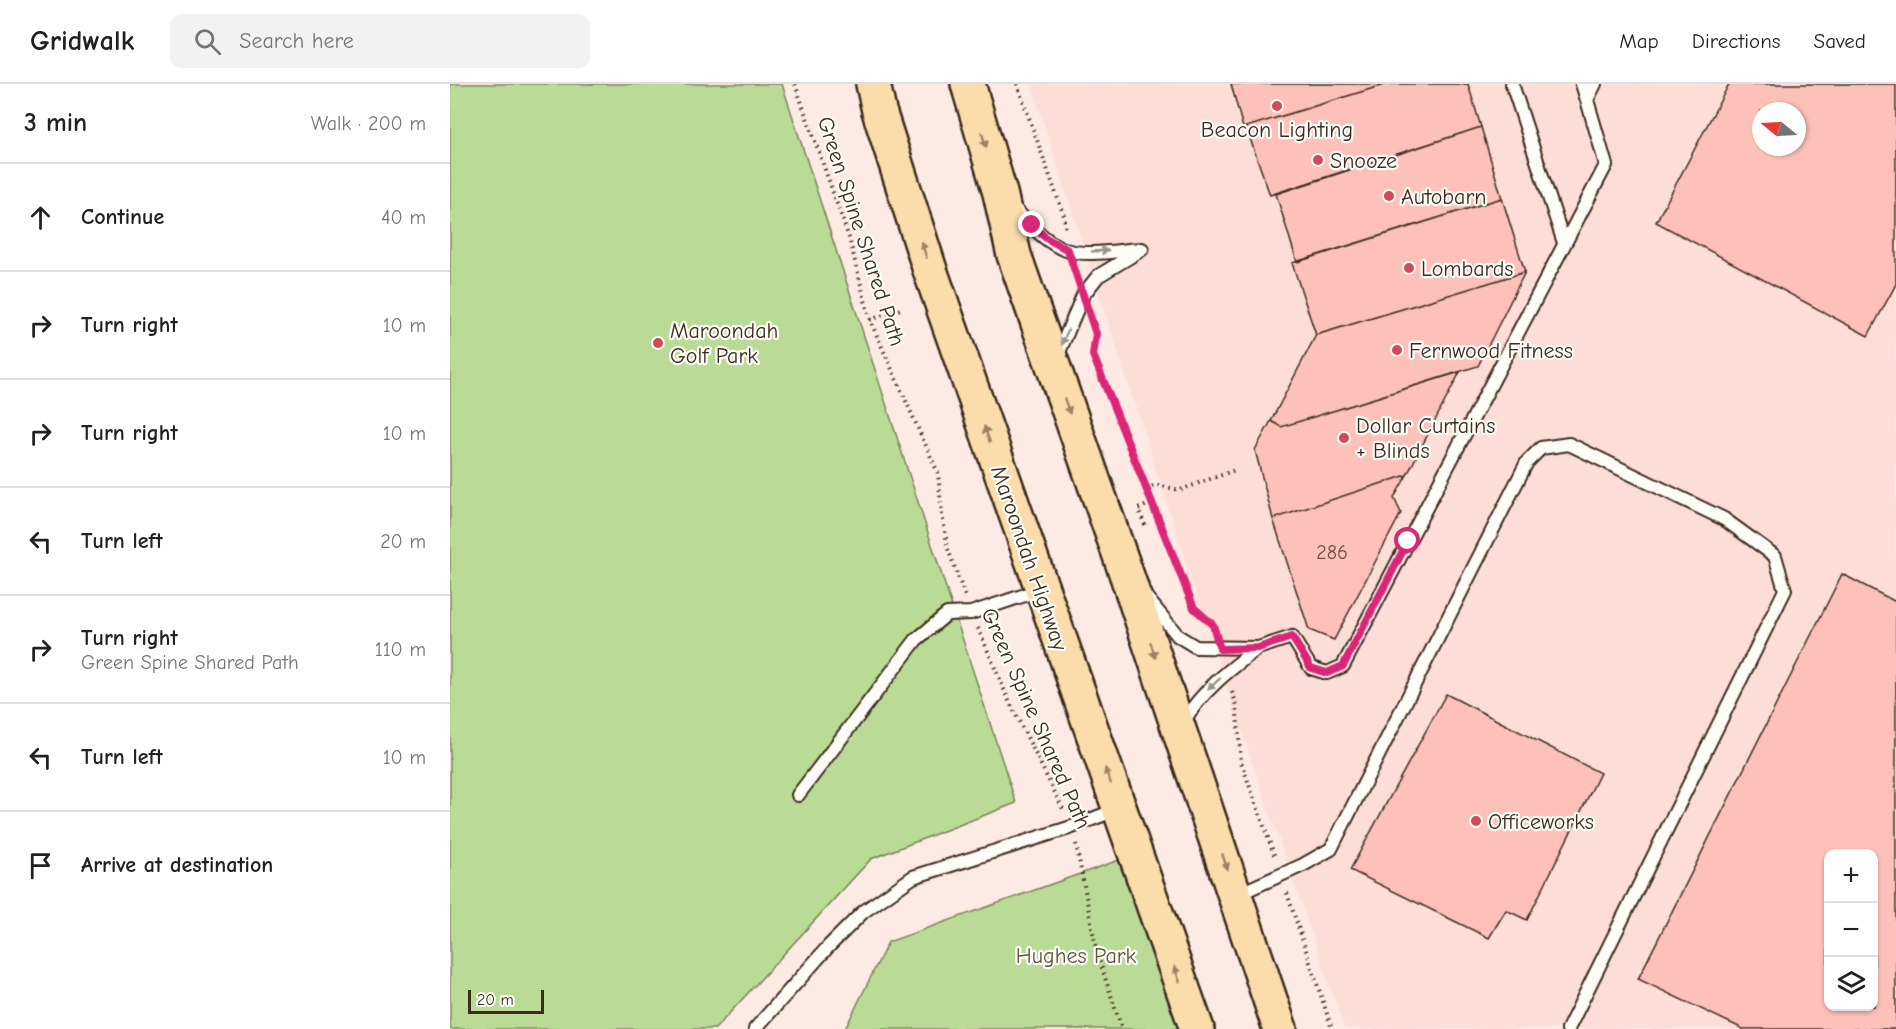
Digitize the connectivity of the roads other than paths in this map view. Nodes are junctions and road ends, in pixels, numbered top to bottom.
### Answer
1 (873, 84) edge
2 (968, 84) edge
3 (1512, 84) edge
4 (1582, 84) edge
5 (1596, 84) edge
6 (1587, 100) junction
7 (1000, 193) junction
8 (1564, 243) junction
9 (1053, 368) junction
10 (1125, 570) junction
11 (1041, 589) junction
12 (1258, 648) junction
13 (1179, 728) junction
14 (798, 795) dead end
15 (1119, 809) junction
16 (1236, 895) junction
17 (755, 1029) edge
18 (1197, 1029) edge
19 (1280, 1029) edge
20 (1568, 1029) edge

11 -> 1 highway, Maroondah Highway
2 -> 7 highway
3 - 8 lane
4 - 6 lane
5 - 6 lane
6 - 8 lane
7 - 9 highway
7 -> 9 lane
8 - 12 lane
9 -> 10 highway
10 - 12 lane
10 -> 13 highway
11 - 14 lane
15 -> 11 highway, Maroondah Highway
12 -> 13 lane
13 -> 16 highway
15 - 17 lane
18 -> 15 highway, Maroondah Highway
16 - 19 highway
16 - 20 lane

